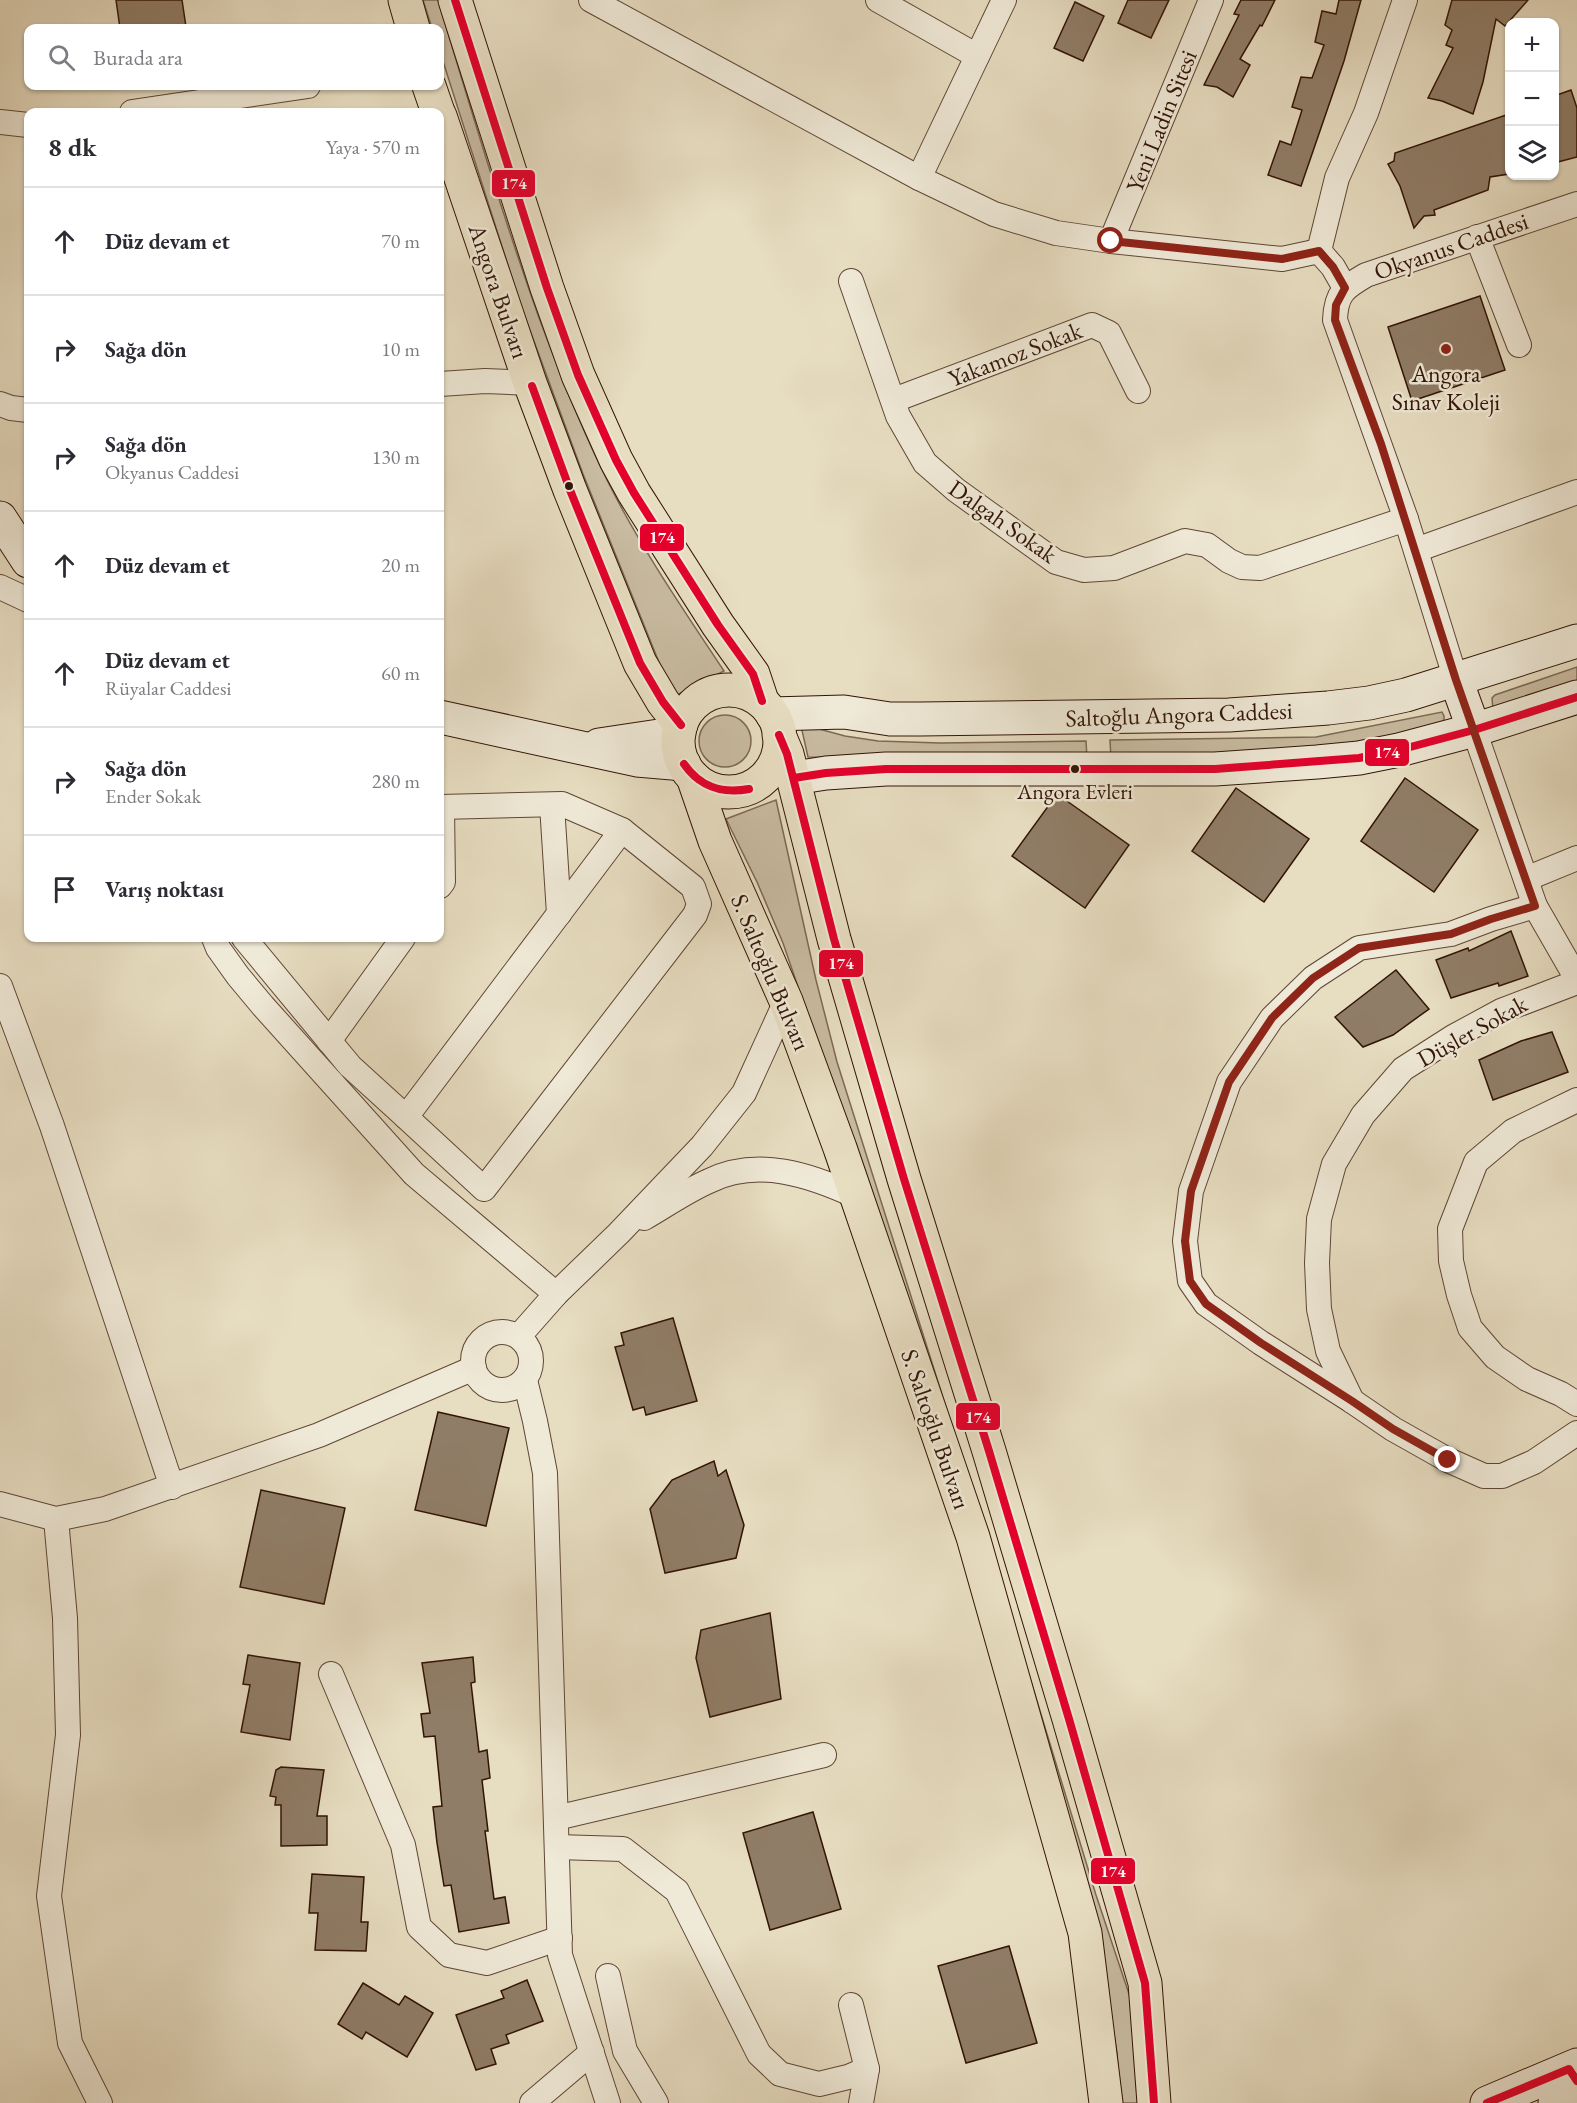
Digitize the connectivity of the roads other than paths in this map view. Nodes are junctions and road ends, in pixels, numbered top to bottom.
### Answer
1 (405, 0) edge
2 (454, 0) edge
3 (591, 0) edge
4 (878, 0) edge
5 (1004, 0) edge
6 (1211, 0) edge
7 (1405, 0) edge
8 (411, 24) edge
9 (977, 56) junction
10 (288, 90) edge
11 (430, 90) edge
12 (205, 107) edge
13 (437, 108) edge
14 (0, 122) edge
15 (24, 125) edge
16 (444, 129) edge
17 (919, 178) junction
18 (1577, 204) edge
19 (1478, 237) junction
20 (1111, 241) junction
21 (1319, 251) junction
22 (851, 281) dead end
23 (1345, 288) junction
24 (1519, 345) dead end
25 (530, 383) junction
26 (444, 384) edge
27 (1138, 391) dead end
28 (894, 400) junction
29 (0, 404) edge
30 (24, 410) edge
31 (1577, 492) edge
32 (0, 518) edge
33 (1406, 519) junction
34 (1416, 550) junction
35 (24, 555) edge
36 (0, 587) edge
37 (24, 598) edge
38 (1577, 641) edge
39 (1456, 680) junction
40 (1577, 697) edge
41 (771, 717) junction
42 (444, 718) edge
43 (1474, 730) junction
44 (684, 750) junction
45 (794, 778) junction
46 (552, 805) junction
47 (444, 807) edge
48 (622, 830) junction
49 (1577, 858) edge
50 (1526, 879) junction
51 (1535, 906) junction
52 (559, 914) junction
53 (216, 942) edge
54 (247, 942) edge
55 (400, 942) edge
56 (1577, 980) edge
57 (0, 986) edge
58 (786, 1001) junction
59 (329, 1041) junction
60 (1577, 1100) edge
61 (406, 1117) junction
62 (856, 1196) junction
63 (619, 1233) junction
64 (556, 1294) junction
65 (519, 1336) junction
66 (474, 1368) junction
67 (525, 1380) junction
68 (1352, 1401) junction
69 (1577, 1404) edge
70 (1577, 1433) edge
71 (172, 1487) junction
72 (0, 1504) edge
73 (56, 1519) junction
74 (331, 1674) dead end
75 (824, 1755) dead end
76 (555, 1818) junction
77 (556, 1847) junction
78 (560, 1938) junction
79 (608, 1976) dead end
80 (851, 2005) dead end
81 (592, 2052) junction
82 (867, 2069) junction
83 (1575, 2078) edge
84 (100, 2103) edge
85 (531, 2103) edge
86 (608, 2103) edge
87 (656, 2103) edge
88 (861, 2103) edge
89 (1106, 2103) edge
90 (1154, 2103) edge
91 (1486, 2103) edge
92 (1555, 2103) edge

1 - 8 main road
2 - 41 main road, Angora Bulvarı
3 - 17 street
4 - 9 street
5 - 9 street
6 - 20 street, Yeni Ladin Sitesi
7 - 21 street
9 - 17 street
10 - 12 street
11 - 13 main road, Angora Bulvarı
14 - 15 street
16 - 25 main road, Angora Bulvarı
17 - 20 street
18 - 19 street, Okyanus Caddesi
19 - 23 street, Okyanus Caddesi
19 - 24 street
20 - 21 street
21 - 23 street
22 - 28 street, Dalgah Sokak
23 - 33 street, Okyanus Caddesi
25 - 26 street
25 - 44 main road, Angora Bulvarı
27 - 28 street, Yakamoz Sokak
28 - 33 street, Dalgah Sokak
29 - 30 street
31 - 34 street
32 - 35 street
33 - 34 street, Okyanus Caddesi
34 - 39 street, Okyanus Caddesi
36 - 37 street
38 - 39 street, Saltoğlu Angora Caddesi
39 - 41 street, Saltoğlu Angora Caddesi
39 - 43 street
40 - 43 street
41 - 44 main road
41 - 44 main road
41 - 45 main road, S. Saltoğlu Bulvarı
42 - 44 street
43 - 45 street
43 - 50 street
44 - 58 main road, S. Saltoğlu Bulvarı
45 - 90 main road, S. Saltoğlu Bulvarı
46 - 47 street
46 - 48 street
46 - 52 street
48 - 52 street
48 - 61 street
49 - 50 street
50 - 51 street
51 - 56 street
51 - 68 street
52 - 61 street
53 - 64 street
54 - 59 street
55 - 59 street
56 - 68 street, Düşler Sokak
57 - 71 street
58 - 62 main road, S. Saltoğlu Bulvarı
58 - 63 street
59 - 61 street
60 - 69 street
62 - 63 street
62 - 89 main road, S. Saltoğlu Bulvarı
63 - 64 street
64 - 65 street
65 - 66 street
65 - 67 street
66 - 67 street
66 - 71 street
67 - 76 street
68 - 70 street
71 - 73 street
72 - 73 street
73 - 84 street
74 - 78 street
75 - 76 street
76 - 77 street
77 - 78 street
77 - 82 street
78 - 81 street
79 - 87 street
80 - 82 street
81 - 85 street
81 - 86 street
82 - 88 street
83 - 91 street
83 - 92 street

